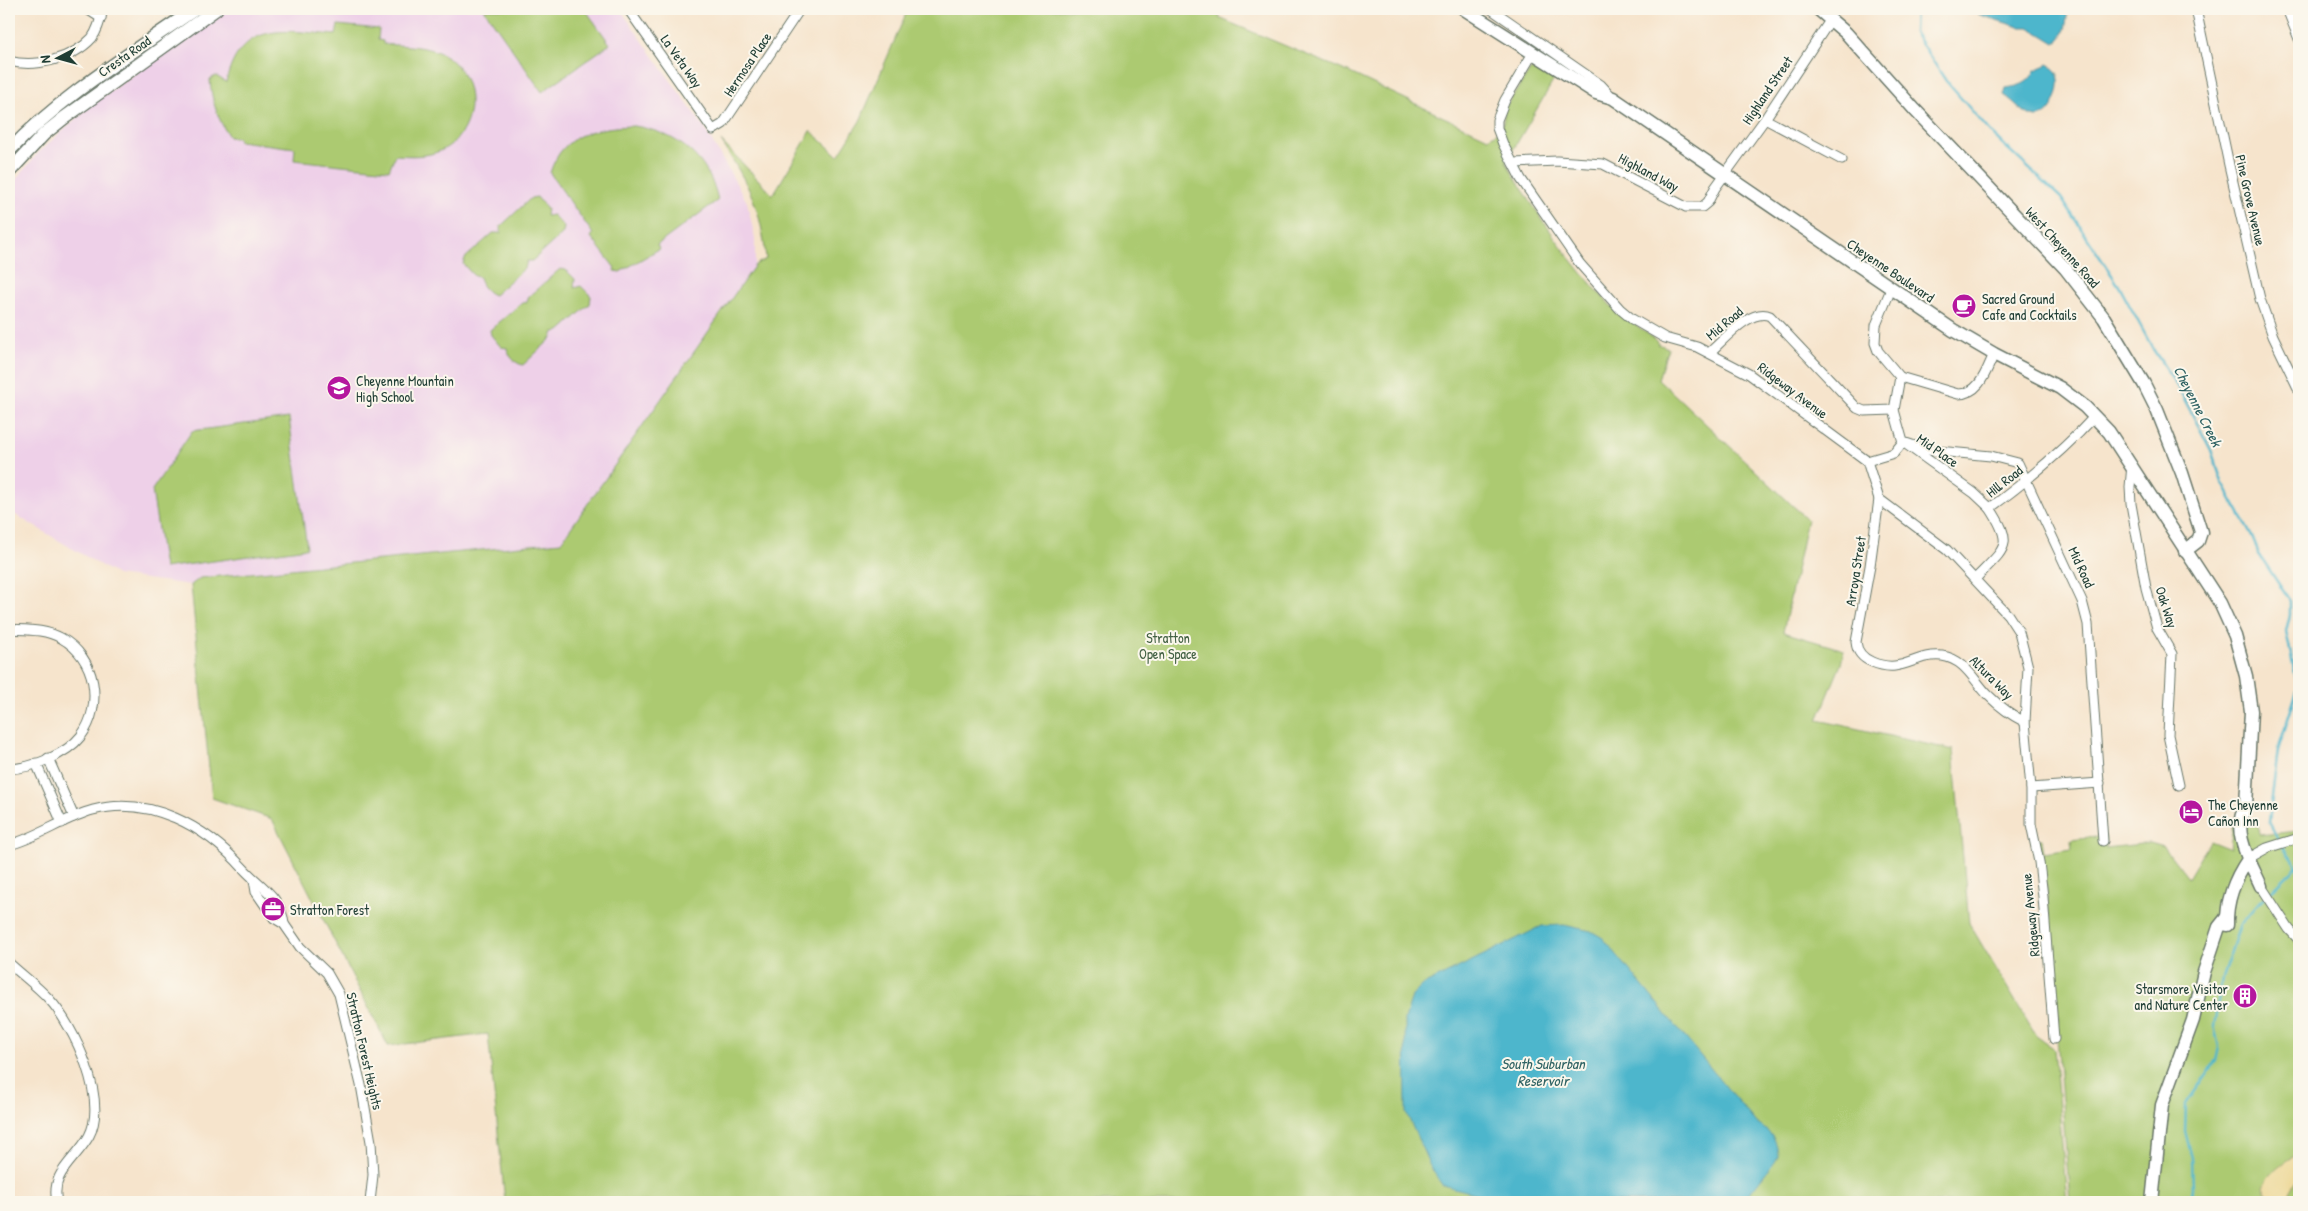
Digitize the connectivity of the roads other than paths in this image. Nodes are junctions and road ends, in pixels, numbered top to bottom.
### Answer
1 (87, 9) edge
2 (195, 9) edge
3 (216, 9) edge
4 (628, 9) edge
5 (800, 9) edge
6 (1464, 9) edge
7 (1491, 9) edge
8 (1818, 9) edge
9 (2196, 9) edge
10 (2287, 9) edge
11 (102, 13) edge
12 (1831, 19) junction
13 (2299, 39) edge
14 (1533, 54) junction
15 (9, 61) edge
16 (1613, 98) junction
17 (1765, 119) junction
18 (714, 130) joint
19 (9, 151) edge
20 (1842, 160) dead end
21 (1513, 163) junction
22 (9, 172) edge
23 (1724, 175) junction
24 (1891, 289) junction
25 (1710, 352) junction
26 (1994, 354) junction
27 (1900, 377) junction
28 (2299, 390) edge
29 (1894, 410) junction
30 (2095, 416) junction
31 (1903, 442) junction
32 (1867, 462) junction
33 (2132, 465) junction
34 (2027, 481) junction
35 (1879, 499) junction
36 (1990, 508) junction
37 (2185, 551) junction
38 (1976, 578) junction
39 (9, 629) edge
40 (1857, 647) joint
41 (2026, 722) junction
42 (48, 758) junction
43 (36, 764) junction
44 (9, 769) edge
45 (2100, 783) junction
46 (2179, 785) dead end
47 (2031, 788) junction
48 (74, 817) junction
49 (62, 823) junction
50 (2296, 839) edge
51 (2103, 841) dead end
52 (9, 845) edge
53 (2249, 858) junction
54 (2263, 890) joint
55 (2299, 940) edge
56 (9, 963) edge
57 (2054, 1040) dead end
58 (57, 1202) edge
59 (370, 1202) edge
60 (2152, 1202) edge

1 - 11 street
2 - 19 street, Cresta Road
3 - 22 street, Cresta Road
4 - 18 street, La Veta Way
5 - 18 street, Hermosa Place
6 - 14 street, Cheyenne Boulevard
7 - 16 street, Cheyenne Boulevard
8 - 12 street, West Cheyenne Road
9 - 28 street, Pine Grove Avenue
10 - 13 street
11 - 15 street
12 - 17 street, Highland Street
12 - 37 street, West Cheyenne Road
14 - 16 street, Cheyenne Boulevard
14 - 21 street, Ridgeway Avenue
16 - 23 street, Cheyenne Boulevard
17 - 20 street
17 - 23 street, Highland Street
21 - 23 street, Highland Way
21 - 25 street, Ridgeway Avenue
23 - 24 street, Cheyenne Boulevard
24 - 26 street, Cheyenne Boulevard
24 - 27 street
25 - 29 street, Mid Road
25 - 32 street, Ridgeway Avenue
26 - 27 street
26 - 30 street, Cheyenne Boulevard
27 - 29 street
29 - 31 street
30 - 33 street, Cheyenne Boulevard
30 - 34 street, Hill Road
31 - 32 street, Mid Place
31 - 34 street, Mid Road
31 - 36 street, Mid Place
32 - 35 street
33 - 37 street, Cheyenne Boulevard
33 - 46 street, Oak Way
34 - 36 street, Hill Road
34 - 45 street, Mid Road
35 - 38 street, Ridgeway Avenue
35 - 40 street, Arroya Street
36 - 38 street, Hill Road
37 - 53 street, Cheyenne Boulevard
38 - 41 street, Ridgeway Avenue
39 - 42 street
40 - 41 street, Altura Way
41 - 47 street, Ridgeway Avenue
42 - 43 street
42 - 48 street
43 - 44 street
43 - 49 street
45 - 47 street
45 - 51 street, Mid Road
47 - 57 street, Ridgeway Avenue
48 - 49 street, Stratton Forest Heights
48 - 59 street, Stratton Forest Heights
49 - 52 street, Stratton Forest Heights
50 - 53 street
53 - 54 street
53 - 60 street
54 - 55 street
56 - 58 street

